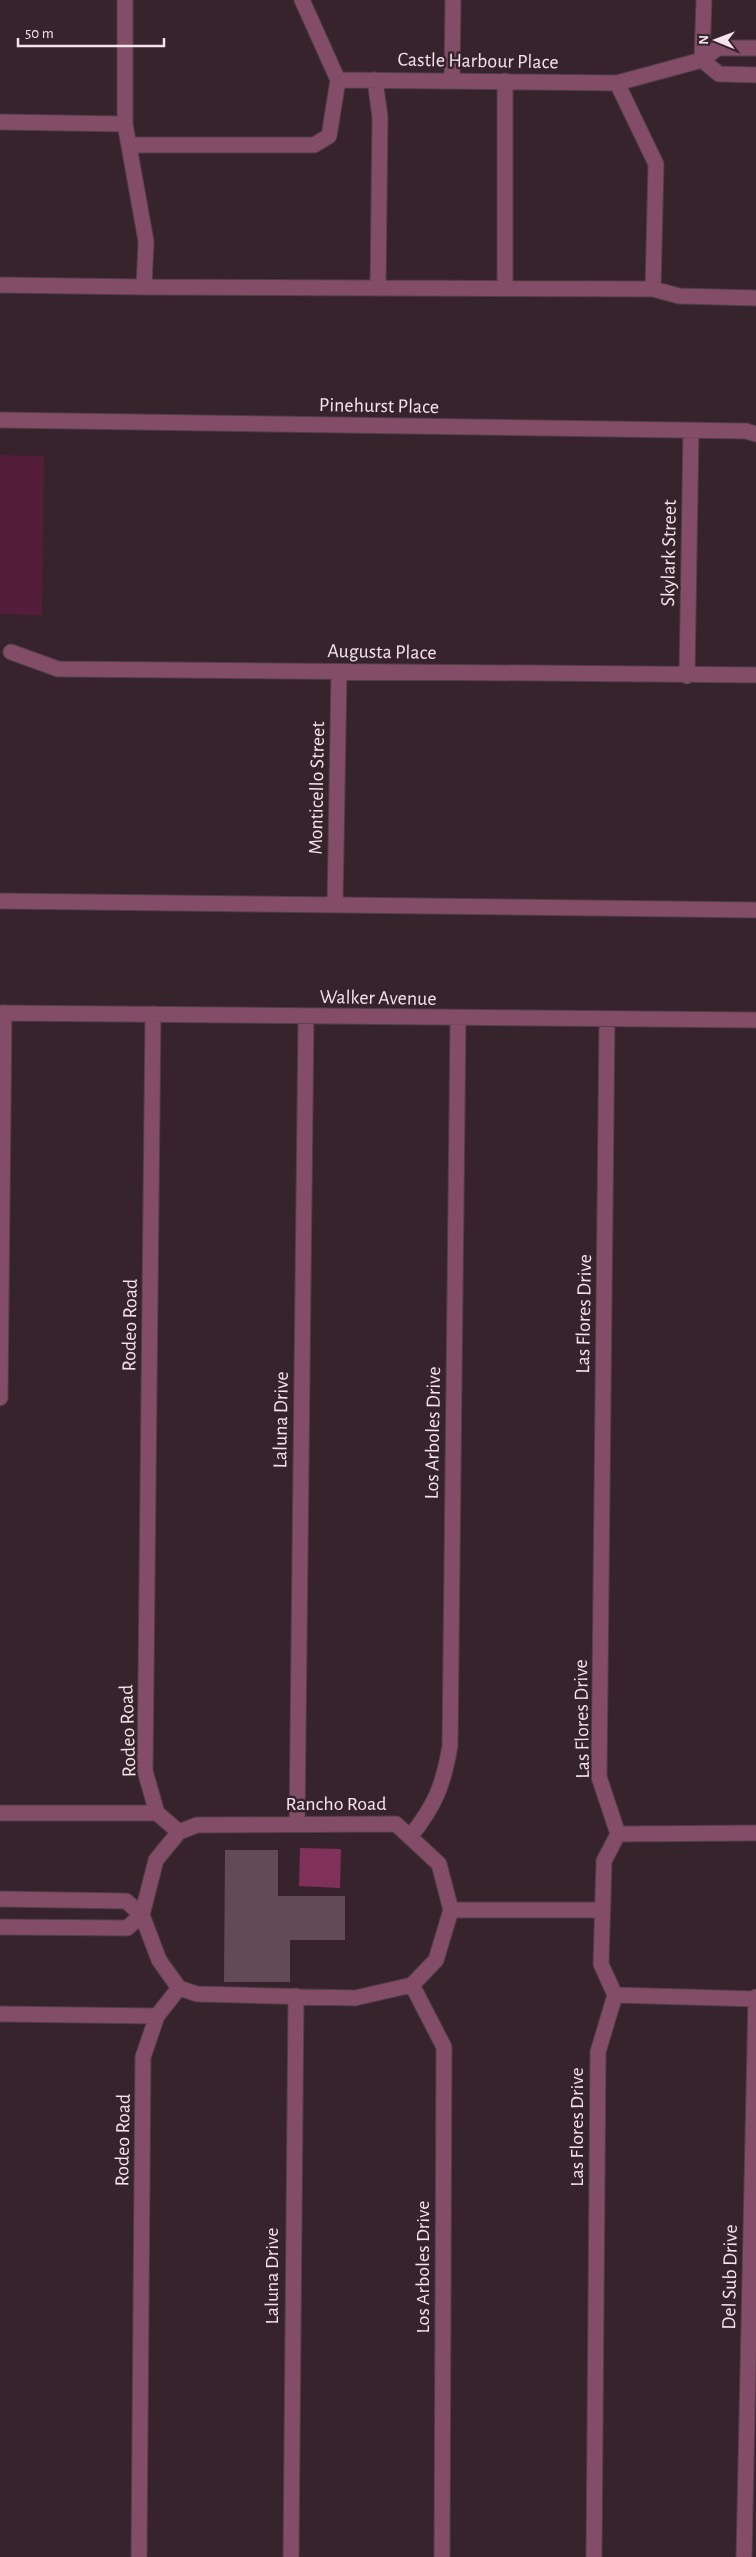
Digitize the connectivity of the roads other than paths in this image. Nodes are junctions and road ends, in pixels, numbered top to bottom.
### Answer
1 (125, 0) edge
2 (302, 0) edge
3 (453, 0) edge
4 (704, 0) edge
5 (756, 48) edge
6 (702, 60) junction
7 (756, 74) edge
8 (338, 80) junction
9 (375, 80) junction
10 (452, 80) junction
11 (505, 81) junction
12 (617, 82) junction
13 (0, 122) edge
14 (125, 124) junction
15 (128, 145) junction
16 (0, 285) edge
17 (144, 287) junction
18 (378, 288) junction
19 (505, 288) junction
20 (653, 289) junction
21 (756, 298) edge
22 (0, 420) edge
23 (691, 430) junction
24 (756, 434) edge
25 (11, 652) dead end
26 (339, 672) junction
27 (756, 675) edge
28 (687, 676) junction
29 (0, 901) edge
30 (335, 905) junction
31 (756, 910) edge
32 (2, 1013) edge
33 (153, 1014) junction
34 (306, 1017) junction
35 (458, 1019) junction
36 (607, 1019) junction
37 (756, 1020) edge
38 (0, 1398) edge
39 (0, 1812) edge
40 (158, 1813) junction
41 (297, 1824) junction
42 (179, 1832) junction
43 (756, 1833) edge
44 (618, 1834) junction
45 (410, 1837) junction
46 (0, 1899) edge
47 (451, 1910) junction
48 (603, 1910) junction
49 (142, 1915) junction
50 (0, 1927) edge
51 (412, 1985) junction
52 (179, 1988) junction
53 (615, 1995) junction
54 (296, 1996) junction
55 (756, 1998) edge
56 (0, 2014) edge
57 (157, 2016) junction
58 (139, 2557) edge
59 (291, 2557) edge
60 (442, 2557) edge
61 (594, 2557) edge
62 (744, 2557) edge

1 - 14 street
2 - 8 street
3 - 10 street
4 - 6 street
5 - 6 street, Castle Harbour Place
6 - 7 street
6 - 12 street, Castle Harbour Place
8 - 9 street, Castle Harbour Place
8 - 15 street
9 - 10 street, Castle Harbour Place
9 - 18 street
10 - 11 street, Castle Harbour Place
11 - 12 street, Castle Harbour Place
11 - 19 street
12 - 20 street
13 - 14 street
14 - 15 street
15 - 17 street
16 - 17 street
17 - 18 street
18 - 19 street
19 - 20 street
20 - 21 street
22 - 23 street, Pinehurst Place
23 - 24 street, Pinehurst Place
23 - 28 street, Skylark Street
25 - 26 street, Augusta Place
26 - 28 street, Augusta Place
26 - 30 street, Monticello Street
27 - 28 street, Augusta Place
29 - 30 street
30 - 31 street
32 - 33 street, Walker Avenue
32 - 38 street
33 - 34 street, Walker Avenue
33 - 40 street, Rodeo Road
34 - 35 street, Walker Avenue
34 - 41 street, Laluna Drive
35 - 36 street, Walker Avenue
35 - 45 street, Los Arboles Drive
36 - 37 street, Walker Avenue
36 - 44 street, Las Flores Drive
39 - 40 street
40 - 42 street
41 - 42 street, Rancho Road
41 - 45 street, Rancho Road
42 - 49 street
43 - 44 street
44 - 48 street
45 - 47 street, Rancho Road
46 - 49 street
47 - 48 street
47 - 51 street
48 - 53 street
49 - 50 street
49 - 52 street
51 - 54 street
51 - 60 street, Los Arboles Drive
52 - 54 street
52 - 57 street, Rodeo Road
53 - 55 street
53 - 61 street, Las Flores Drive
54 - 59 street, Laluna Drive
55 - 62 street, Del Sub Drive
56 - 57 street
57 - 58 street, Rodeo Road

